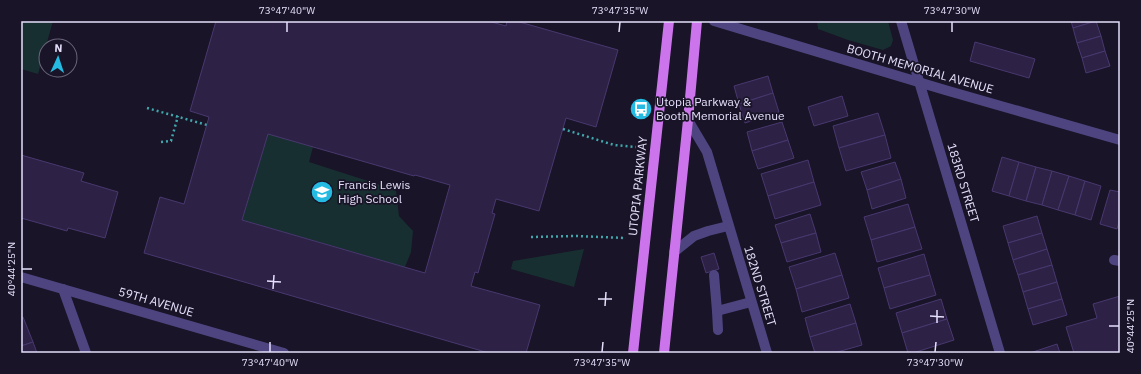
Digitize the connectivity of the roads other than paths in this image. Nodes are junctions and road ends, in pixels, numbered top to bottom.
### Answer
1 (669, 21) edge
2 (697, 21) edge
3 (714, 21) edge
4 (901, 21) edge
5 (920, 83) junction
6 (688, 120) junction
7 (1120, 140) edge
8 (728, 226) junction
9 (674, 252) junction
10 (714, 276) dead end
11 (21, 277) edge
12 (63, 289) junction
13 (751, 302) junction
14 (717, 311) junction
15 (718, 330) dead end
16 (86, 353) edge
17 (284, 353) edge
18 (633, 353) edge
19 (664, 353) edge
20 (767, 353) edge
21 (1000, 353) edge

1 - 18 main road, UTOPIA PARKWAY
2 - 6 main road
3 - 5 street, BOOTH MEMORIAL AVENUE
4 - 5 street, 183RD STREET
5 - 7 street, BOOTH MEMORIAL AVENUE
5 - 21 street, 183RD STREET
6 - 8 street, 182ND STREET
6 - 9 main road
8 - 9 street
8 - 13 street, 182ND STREET
9 - 19 main road
10 - 14 street
11 - 12 street, 59TH AVENUE
12 - 16 street
12 - 17 street, 59TH AVENUE
13 - 14 street
13 - 20 street, 182ND STREET
14 - 15 street

